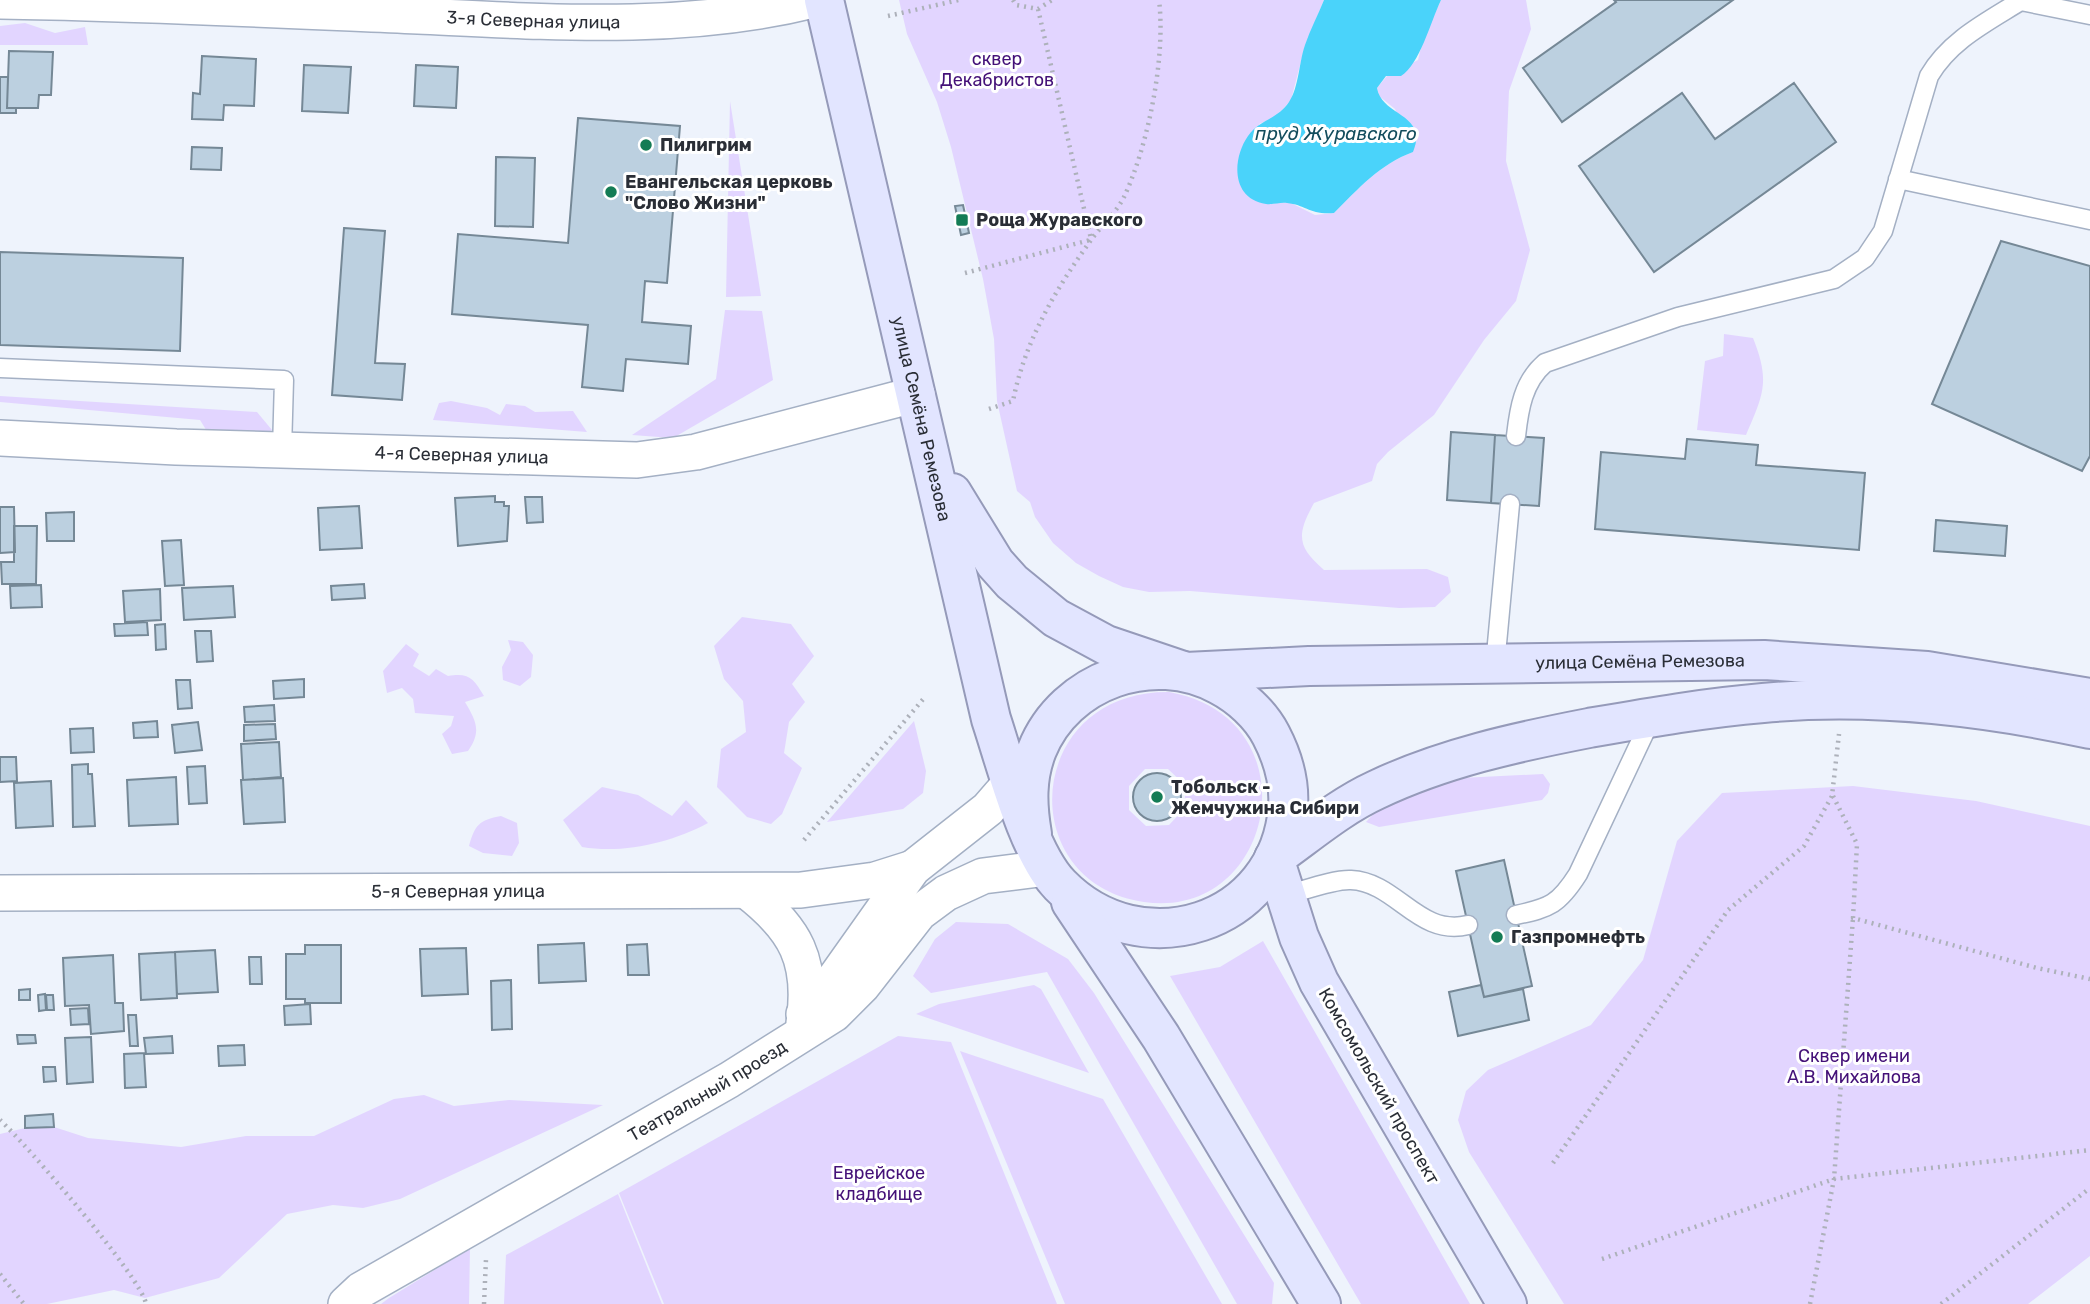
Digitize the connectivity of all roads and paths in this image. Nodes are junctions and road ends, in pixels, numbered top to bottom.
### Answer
1 (813, 0) edge
2 (824, 0) edge
3 (959, 0) edge
4 (1013, 0) edge
5 (1052, 0) edge
6 (1160, 0) edge
7 (2021, 0) edge
8 (0, 1) edge
9 (1038, 9) junction
10 (484, 10) edge
11 (2090, 15) edge
12 (888, 16) dead end
13 (1898, 179) junction
14 (2090, 220) edge
15 (1091, 240) junction
16 (965, 273) dead end
17 (0, 369) edge
18 (989, 409) dead end
19 (921, 412) junction
20 (1516, 436) dead end
21 (0, 438) edge
22 (282, 450) junction
23 (1510, 504) dead end
24 (1495, 665) junction
25 (1186, 672) junction
26 (925, 697) dead end
27 (2090, 698) edge
28 (1652, 717) junction
29 (2090, 729) edge
30 (1840, 731) dead end
31 (1038, 749) junction
32 (1013, 783) junction
33 (1832, 796) junction
34 (1032, 834) junction
35 (804, 839) dead end
36 (1275, 858) junction
37 (913, 868) junction
38 (1053, 876) junction
39 (747, 891) junction
40 (0, 892) edge
41 (1286, 895) junction
42 (1227, 909) junction
43 (1516, 915) dead end
44 (1853, 918) junction
45 (1468, 925) dead end
46 (2090, 979) edge
47 (804, 1023) junction
48 (0, 1120) edge
49 (2090, 1150) edge
50 (1553, 1163) dead end
51 (1835, 1179) junction
52 (2090, 1188) edge
53 (486, 1250) dead end
54 (1602, 1259) dead end
55 (0, 1274) edge
56 (1319, 1303) edge
57 (24, 1304) edge
58 (146, 1304) edge
59 (346, 1304) edge
60 (484, 1304) edge
61 (1507, 1304) edge
62 (1810, 1304) edge
63 (1941, 1304) edge

1 - 10 street, 3-я Северная улица
2 - 19 main road, улица Семёна Ремезова
3 - 12 path
4 - 9 path
5 - 9 path
6 - 15 path
7 - 11 lane
7 - 13 lane
8 - 10 street, 3-я Северная улица
9 - 15 path
13 - 14 lane
13 - 20 lane
15 - 16 path
15 - 18 path
17 - 22 lane
19 - 22 street, 4-я Северная улица
19 - 25 main road
19 - 32 main road, улица Семёна Ремезова
21 - 22 street, 4-я Северная улица
23 - 24 lane
24 - 25 main road, улица Семёна Ремезова
24 - 27 main road, улица Семёна Ремезова
25 - 31 main road
25 - 36 main road
26 - 35 path
28 - 29 main road
28 - 36 main road
28 - 43 lane
30 - 33 path
31 - 32 street
31 - 34 main road
32 - 34 main road, улица Семёна Ремезова
32 - 37 street
33 - 44 path
33 - 50 path
34 - 38 main road
36 - 41 main road, Комсомольский проспект
36 - 42 main road
37 - 39 street, 5-я Северная улица
37 - 47 street
38 - 42 main road
38 - 47 street, Театральный проезд
38 - 56 main road
39 - 40 street, 5-я Северная улица
39 - 47 street
41 - 42 lane
41 - 45 lane
41 - 61 main road, Комсомольский проспект
44 - 46 path
44 - 51 path
47 - 59 street, Театральный проезд
48 - 58 path
49 - 51 path
51 - 54 path
51 - 62 path
52 - 63 path
53 - 60 path
55 - 57 path

